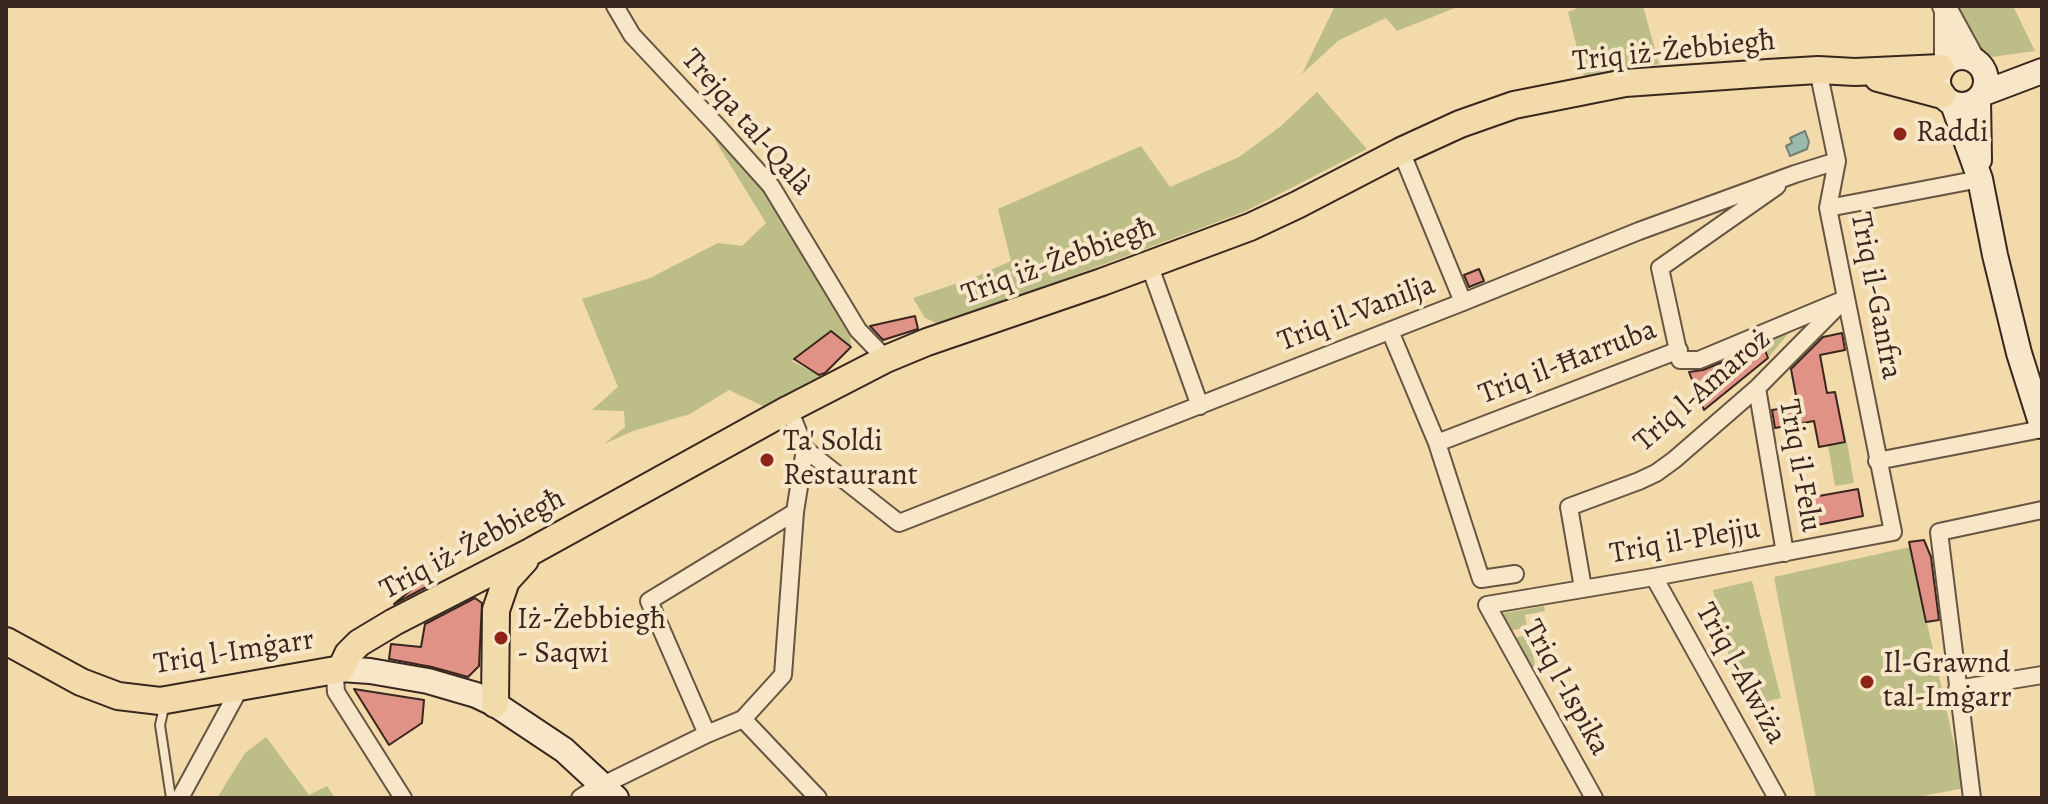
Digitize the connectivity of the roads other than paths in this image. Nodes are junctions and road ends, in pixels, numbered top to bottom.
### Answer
1 (615, 6) edge
2 (1945, 8) edge
3 (1977, 62) junction
4 (1943, 65) junction
5 (2042, 65) edge
6 (1818, 70) junction
7 (2042, 71) edge
8 (1855, 72) junction
9 (1981, 96) junction
10 (1947, 100) junction
11 (1401, 151) junction
12 (1837, 161) junction
13 (1795, 174) junction
14 (1980, 179) junction
15 (1828, 208) junction
16 (1149, 264) junction
17 (1845, 299) junction
18 (1463, 302) junction
19 (1390, 331) junction
20 (1679, 350) junction
21 (886, 359) junction
22 (1757, 388) junction
23 (1200, 406) junction
24 (789, 409) junction
25 (2042, 427) edge
26 (1437, 443) junction
27 (805, 449) junction
28 (1877, 461) junction
29 (2042, 510) edge
30 (795, 512) junction
31 (1893, 532) joint
32 (532, 551) junction
33 (1785, 553) junction
34 (1515, 574) dead end
35 (1654, 577) junction
36 (463, 586) junction
37 (1583, 588) junction
38 (1487, 605) joint
39 (496, 610) junction
40 (6, 641) edge
41 (6, 657) edge
42 (338, 673) junction
43 (2042, 675) edge
44 (1957, 689) junction
45 (235, 697) junction
46 (495, 704) junction
47 (163, 712) junction
48 (743, 719) junction
49 (707, 734) junction
50 (598, 794) edge
51 (171, 798) edge
52 (180, 798) edge
53 (403, 798) edge
54 (818, 798) edge
55 (1594, 798) edge
56 (1777, 798) edge
57 (1972, 798) edge

1 - 21 street, Trejqa tal-Qalà
2 - 3 street
2 - 4 street
3 - 4 main road
3 - 5 main road
3 - 9 main road
4 - 8 main road, Triq iż-Żebbiegħ
4 - 10 main road
6 - 8 main road, Triq iż-Żebbiegħ
6 - 11 main road, Triq iż-Żebbiegħ
6 - 12 street, Triq il-Ganfra
7 - 9 main road
8 - 10 main road, Triq iż-Żebbiegħ
9 - 10 main road
9 - 14 main road
10 - 14 main road
11 - 16 main road, Triq iż-Żebbiegħ
11 - 18 street
12 - 13 street, Triq il-Vanilja
12 - 15 street, Triq il-Ganfra
13 - 18 street, Triq il-Vanilja
13 - 20 street
14 - 15 street
14 - 25 main road
15 - 17 street, Triq il-Ganfra
16 - 21 main road, Triq iż-Żebbiegħ
16 - 23 street
17 - 20 street, Triq il-Ħarruba
17 - 22 street, Triq l-Amaroż
17 - 28 street, Triq il-Ganfra
18 - 19 street, Triq il-Vanilja
19 - 23 street, Triq il-Vanilja
19 - 26 street
20 - 26 street, Triq il-Ħarruba
21 - 24 main road, Triq iż-Żebbiegħ
22 - 33 street, Triq il-Felu
22 - 37 street, Triq l-Amaroż
23 - 27 street, Triq il-Vanilja
24 - 27 street
24 - 32 main road, Triq iż-Żebbiegħ
25 - 28 street
26 - 34 street
27 - 30 street
28 - 31 street, Triq il-Ganfra
29 - 44 street
30 - 48 street
30 - 49 street
31 - 33 street, Triq il-Plejju
32 - 36 main road, Triq iż-Żebbiegħ
32 - 39 main road
33 - 35 street, Triq il-Plejju
35 - 37 street, Triq il-Plejju
35 - 56 street, Triq l-Alwiża
36 - 39 main road
36 - 42 main road, Triq iż-Żebbiegħ
37 - 38 street, Triq il-Plejju
38 - 55 street, Triq l-Ispika
39 - 46 main road
40 - 42 main road, Triq l-Imġarr
41 - 47 main road, Triq l-Imġarr
42 - 45 main road, Triq l-Imġarr
42 - 46 main road
42 - 50 main road
42 - 53 street
43 - 44 street
44 - 57 street
45 - 47 main road, Triq l-Imġarr
45 - 52 street
46 - 50 main road
47 - 51 lane
48 - 49 street
48 - 54 street
49 - 50 street

